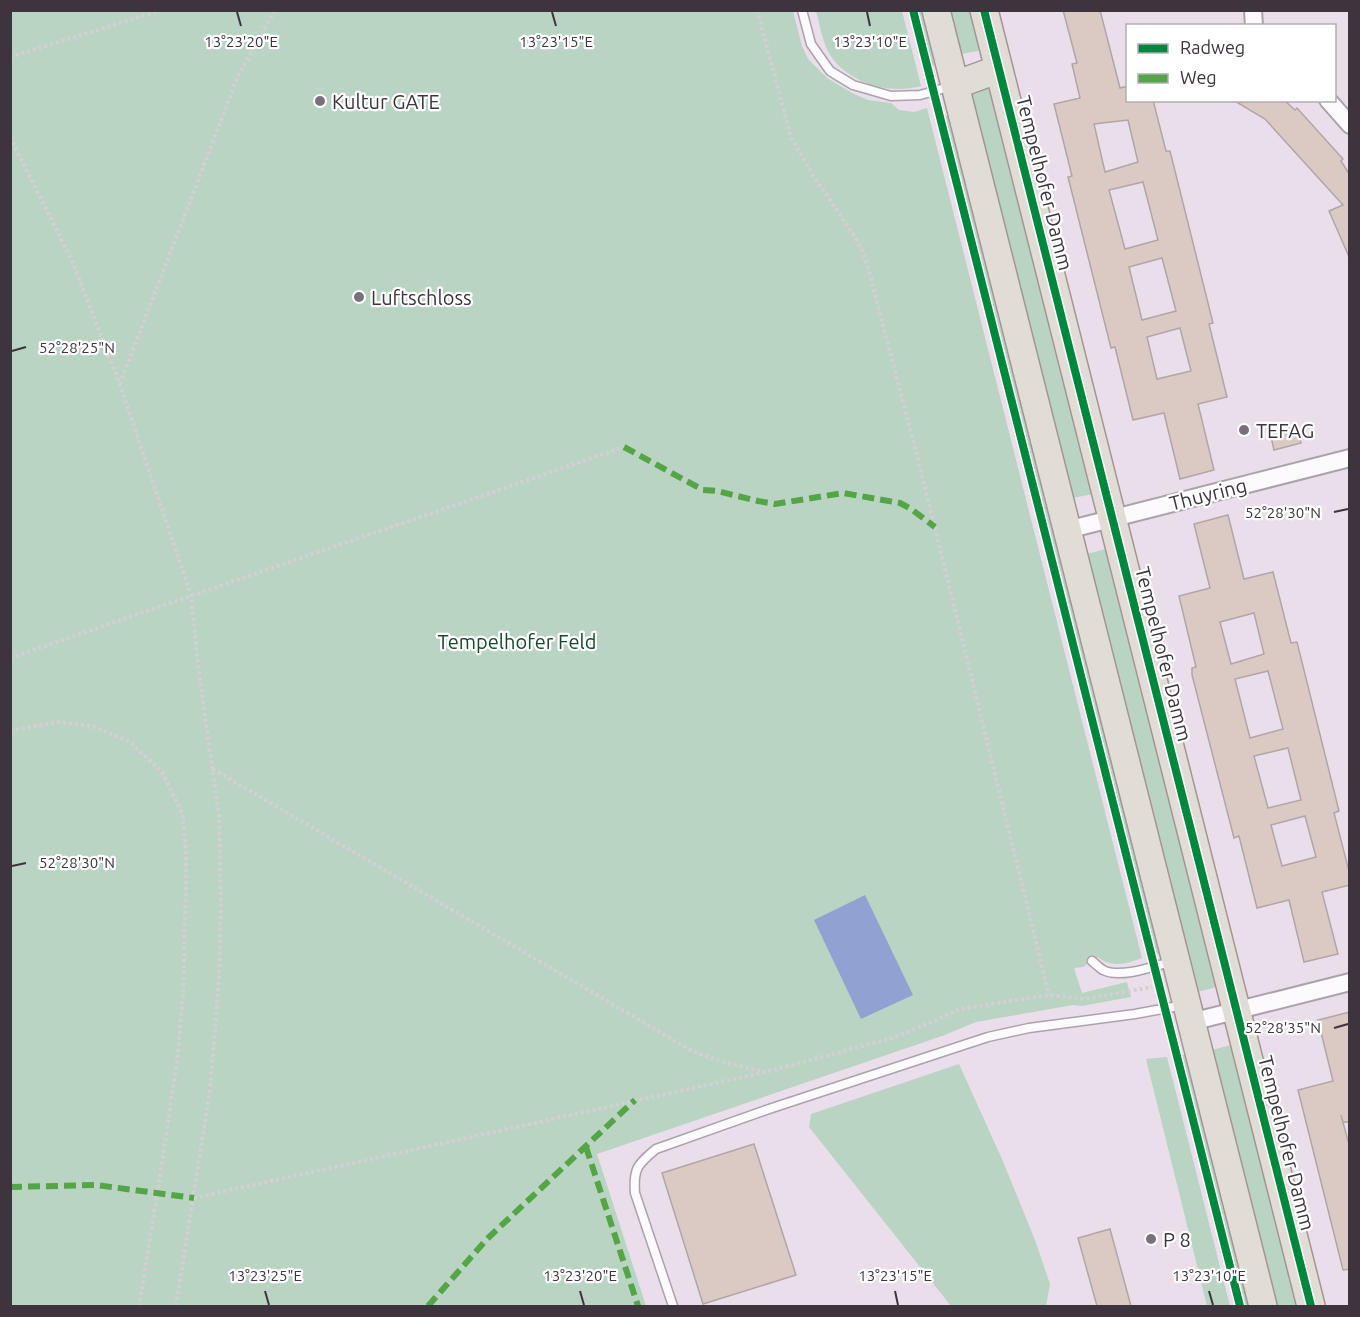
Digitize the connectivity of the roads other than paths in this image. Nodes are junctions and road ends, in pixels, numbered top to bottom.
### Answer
1 (802, 10) edge
2 (936, 10) edge
3 (984, 10) edge
4 (999, 69) junction
5 (955, 85) junction
6 (1330, 102) edge
7 (1350, 125) edge
8 (1350, 458) edge
9 (1112, 518) junction
10 (1067, 530) junction
11 (1092, 961) dead end
12 (1165, 963) junction
13 (1350, 982) edge
14 (1237, 1011) junction
15 (1181, 1012) junction
16 (673, 1306) edge
17 (1263, 1306) edge
18 (1311, 1306) edge

1 - 5 lane
2 - 5 main road
3 - 4 main road, Tempelhofer Damm
4 - 5 main road
4 - 9 main road, Tempelhofer Damm
5 - 10 main road
6 - 7 street
8 - 9 street, Thuyring
9 - 10 street, Thuyring
9 - 14 main road, Tempelhofer Damm
10 - 12 main road
11 - 12 lane
12 - 15 main road
13 - 14 street
14 - 15 street
14 - 18 main road, Tempelhofer Damm
15 - 16 lane
15 - 17 main road

